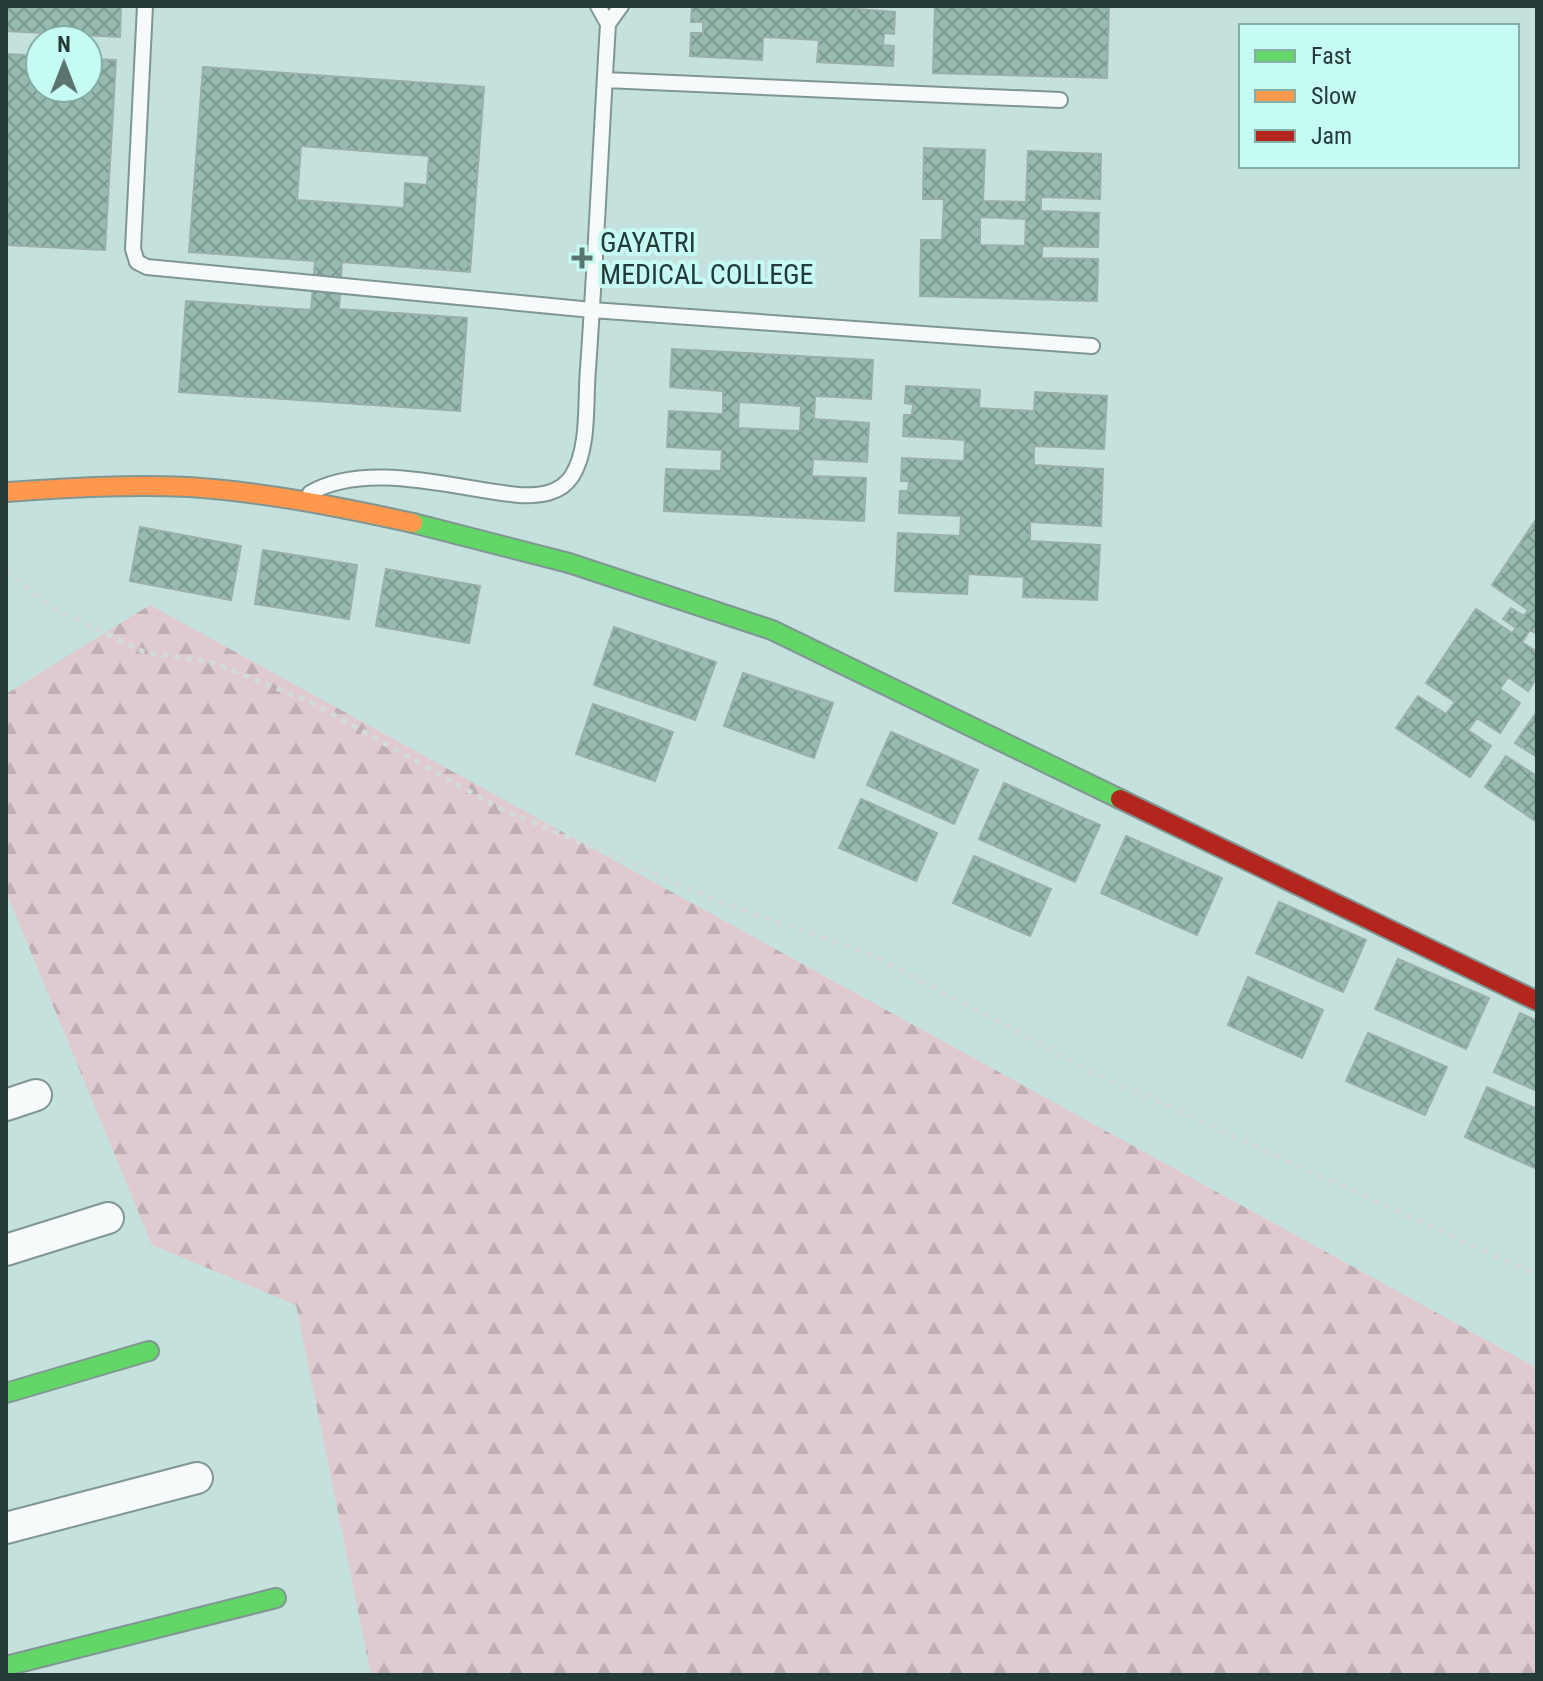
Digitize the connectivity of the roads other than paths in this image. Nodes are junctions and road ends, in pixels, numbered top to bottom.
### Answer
1 (145, 6) edge
2 (598, 6) edge
3 (621, 6) edge
4 (608, 24) junction
5 (605, 80) junction
6 (1060, 100) dead end
7 (592, 310) junction
8 (1092, 346) dead end
9 (6, 492) edge
10 (296, 501) junction
11 (1537, 1001) edge
12 (36, 1095) dead end
13 (6, 1105) edge
14 (108, 1218) dead end
15 (6, 1250) edge
16 (149, 1351) dead end
17 (6, 1393) edge
18 (197, 1478) dead end
19 (6, 1528) edge
20 (276, 1598) dead end
21 (6, 1666) edge

1 - 7 lane
2 - 4 lane
3 - 4 lane
4 - 5 lane
5 - 6 lane
5 - 7 lane
7 - 8 lane
7 - 10 lane
9 - 10 street
10 - 11 street
12 - 13 street
14 - 15 street
16 - 17 street
18 - 19 street
20 - 21 street

